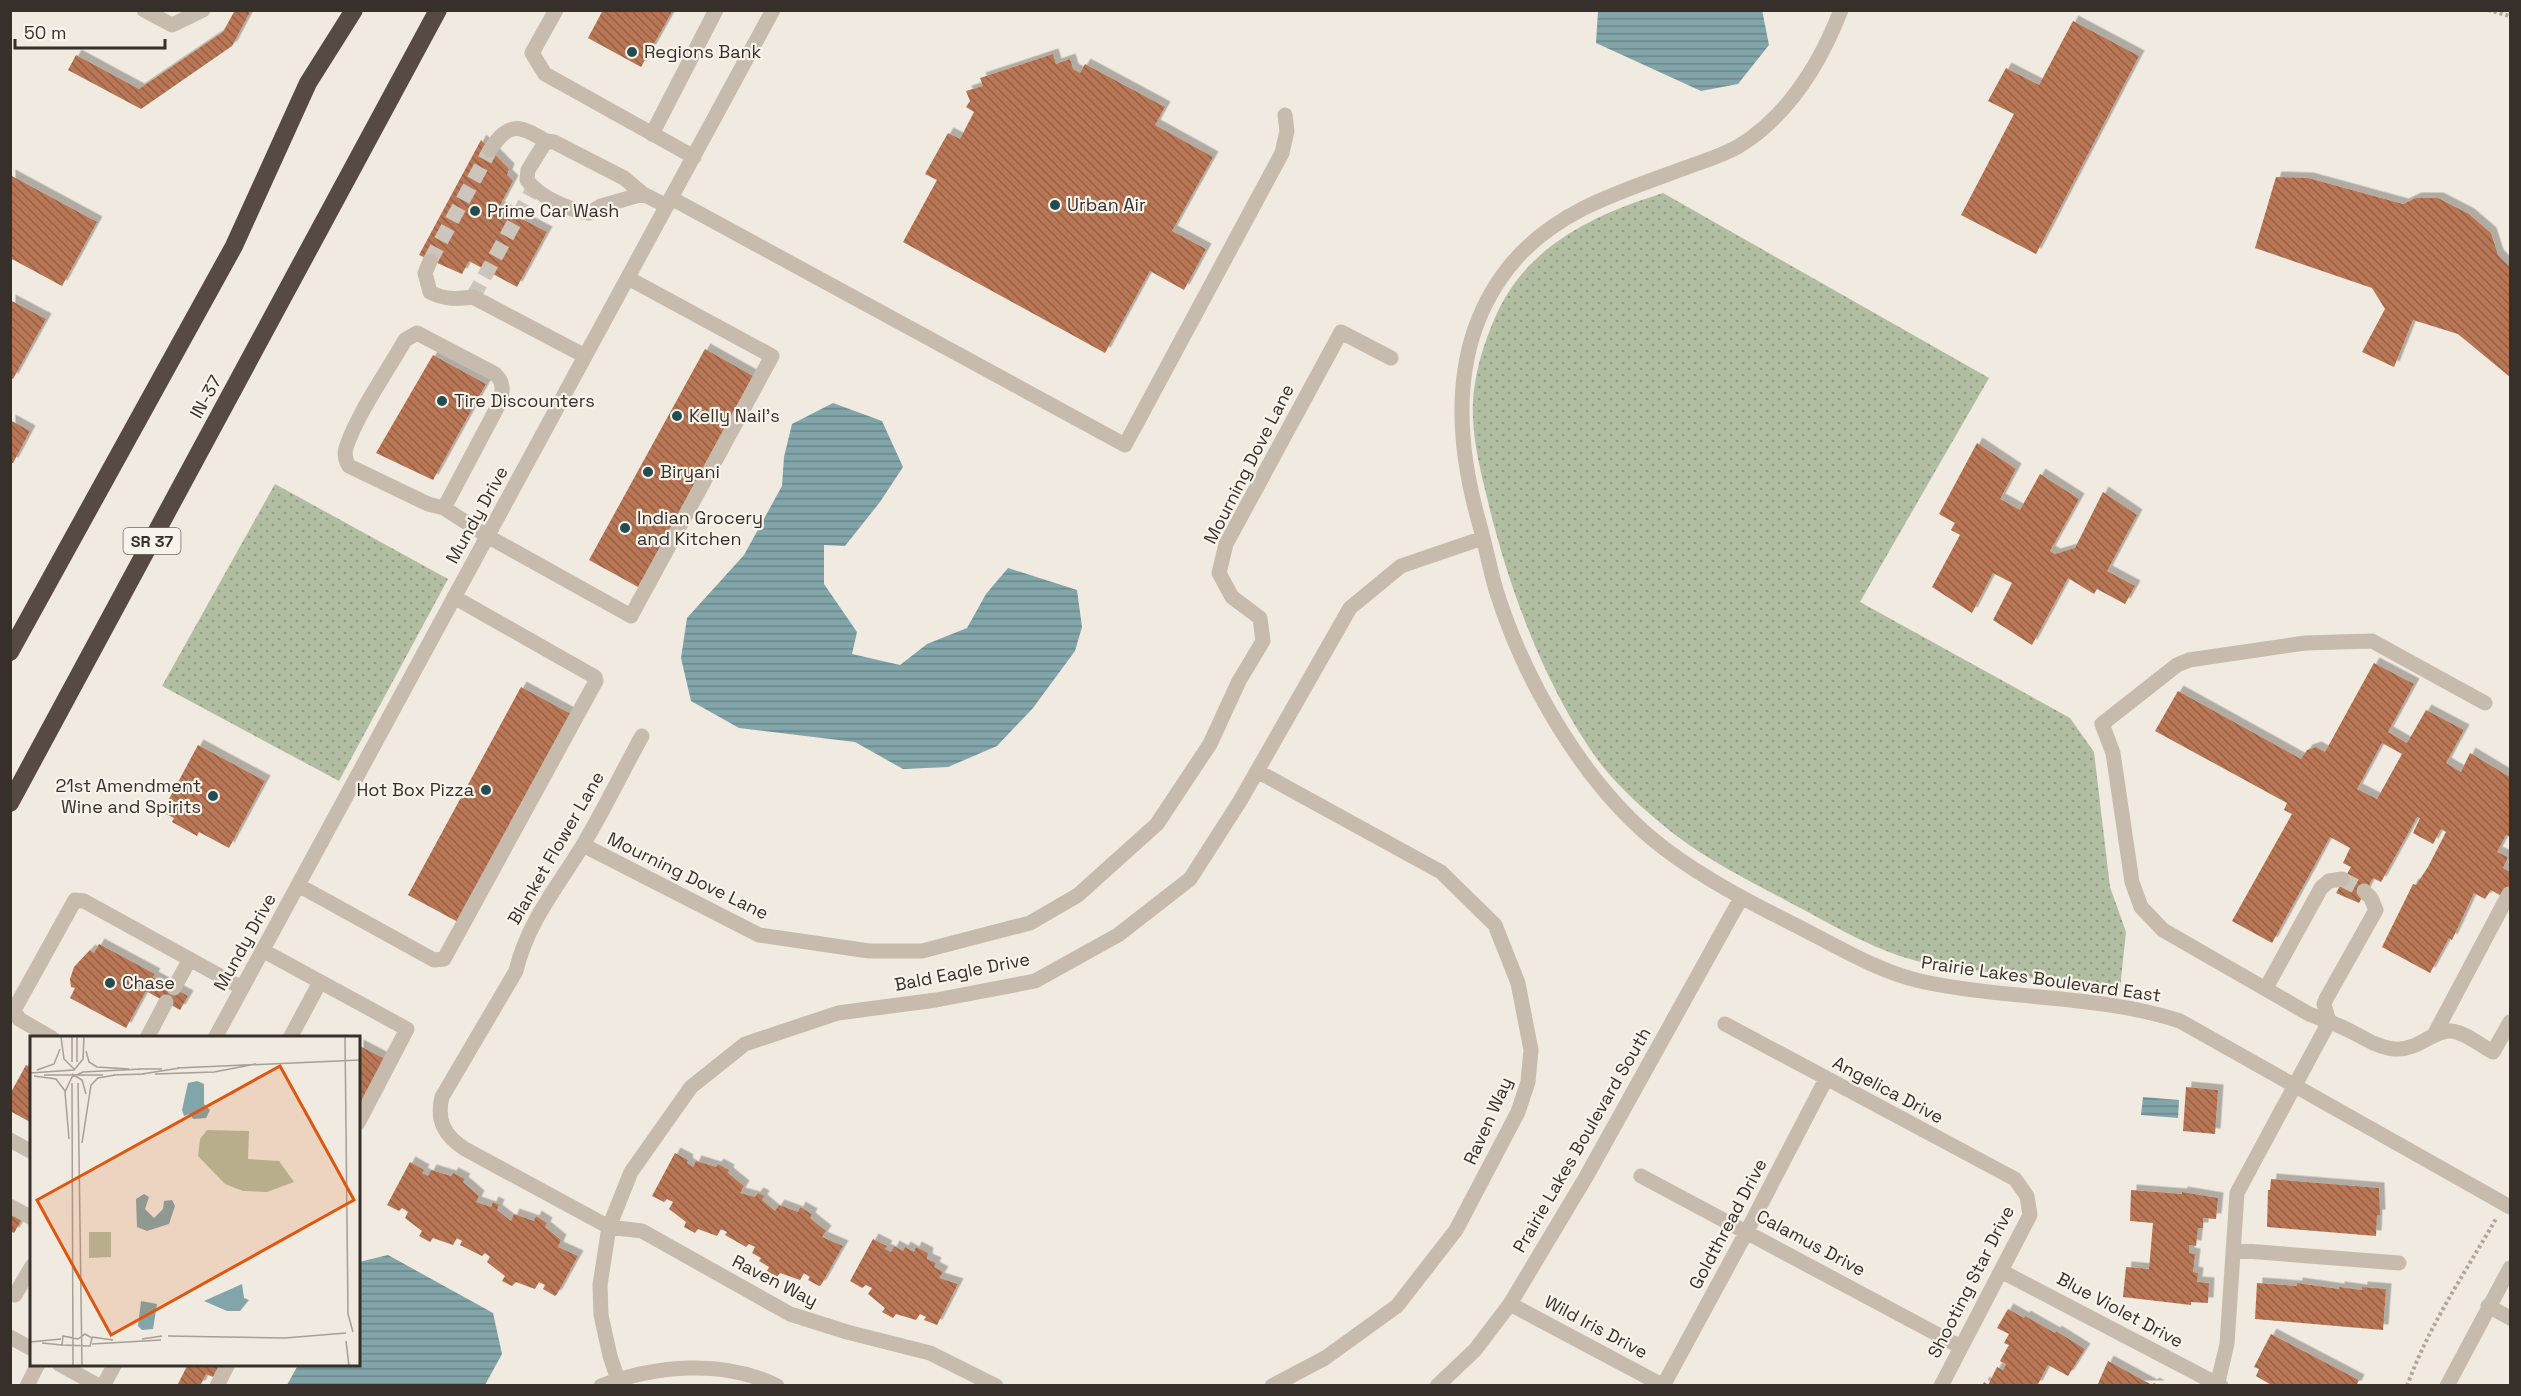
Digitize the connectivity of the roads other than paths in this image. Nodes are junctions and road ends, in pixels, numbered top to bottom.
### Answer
1 (144, 10) edge
2 (203, 10) edge
3 (354, 10) edge
4 (438, 10) edge
5 (556, 10) edge
6 (773, 10) edge
7 (1841, 10) edge
8 (716, 11) edge
9 (1285, 115) dead end
10 (652, 134) junction
11 (546, 141) junction
12 (490, 150) tunnel mouth
13 (694, 157) junction
14 (644, 194) junction
15 (669, 202) junction
16 (430, 261) tunnel mouth
17 (628, 278) junction
18 (585, 356) junction
19 (1391, 358) dead end
20 (444, 508) junction
21 (487, 536) junction
22 (1483, 538) junction
23 (454, 597) junction
24 (10, 652) edge
25 (2485, 703) dead end
26 (642, 736) dead end
27 (1257, 771) junction
28 (10, 803) edge
29 (583, 845) junction
30 (2342, 879) dead end
31 (298, 885) junction
32 (2364, 891) tunnel mouth
33 (2509, 894) edge
34 (1741, 898) junction
35 (262, 950) junction
36 (190, 959) junction
37 (320, 982) junction
38 (174, 988) dead end
39 (242, 988) junction
40 (2266, 988) junction
41 (166, 1002) dead end
42 (2329, 1022) junction
43 (2511, 1022) edge
44 (1725, 1024) dead end
45 (2434, 1035) junction
46 (49, 1036) edge
47 (148, 1036) edge
48 (216, 1036) edge
49 (291, 1036) edge
50 (1826, 1079) junction
51 (2295, 1086) junction
52 (360, 1119) edge
53 (10, 1140) edge
54 (30, 1151) edge
55 (1641, 1176) dead end
56 (2027, 1196) joint
57 (10, 1206) edge
58 (2507, 1206) edge
59 (30, 1217) edge
60 (609, 1227) junction
61 (1748, 1231) junction
62 (2233, 1250) junction
63 (2399, 1263) dead end
64 (2511, 1268) edge
65 (30, 1269) edge
66 (2001, 1271) junction
67 (12, 1298) edge
68 (1510, 1304) junction
69 (2488, 1306) junction
70 (2511, 1318) edge
71 (10, 1336) edge
72 (1960, 1347) junction
73 (30, 1348) edge
74 (37, 1366) edge
75 (61, 1366) edge
76 (114, 1366) edge
77 (227, 1366) edge
78 (619, 1382) edge
79 (1663, 1385) edge
80 (2218, 1385) edge
81 (27, 1386) edge
82 (101, 1386) edge
83 (217, 1386) edge
84 (601, 1386) edge
85 (777, 1386) edge
86 (996, 1386) edge
87 (1272, 1386) edge
88 (1437, 1386) edge
89 (1941, 1386) edge
90 (2447, 1386) edge

1 - 2 street
3 - 24 highway
4 - 28 highway, IN-37 / SR 37
5 - 10 street
6 - 13 street, Mundy Drive
7 - 22 street, Prairie Lakes Boulevard East
8 - 10 street
9 - 15 street
10 - 13 street
11 - 12 street
11 - 14 street
11 - 14 street
13 - 15 street, Mundy Drive
14 - 15 street
15 - 17 street, Mundy Drive
16 - 18 street
17 - 18 street, Mundy Drive
17 - 21 street
18 - 21 street, Mundy Drive
19 - 29 street, Mourning Dove Lane
20 - 20 street
20 - 21 street
21 - 23 street, Mundy Drive
22 - 27 street, Bald Eagle Drive
22 - 34 street, Prairie Lakes Boulevard East
23 - 31 street, Mundy Drive
23 - 31 street
25 - 40 street
26 - 29 street, Blanket Flower Lane
27 - 60 street, Bald Eagle Drive
27 - 87 street, Raven Way
29 - 60 street, Blanket Flower Lane
30 - 40 street
31 - 35 street, Mundy Drive
32 - 42 street
33 - 45 street
34 - 51 street, Prairie Lakes Boulevard East
34 - 68 street, Prairie Lakes Boulevard South
35 - 37 street
35 - 39 street, Mundy Drive
36 - 38 street
36 - 39 street
36 - 46 street
37 - 49 street
37 - 52 street
39 - 48 street, Mundy Drive
40 - 42 street
41 - 47 street
42 - 45 street
42 - 51 street
43 - 45 street
44 - 50 street, Angelica Drive
50 - 56 street, Angelica Drive
50 - 61 street, Goldthread Drive
51 - 58 street, Prairie Lakes Boulevard East
51 - 62 street
53 - 54 street
55 - 61 street, Calamus Drive
56 - 66 street, Shooting Star Drive
57 - 59 street
60 - 78 street, Bald Eagle Drive
60 - 86 street, Raven Way
61 - 72 street, Calamus Drive
61 - 79 street, Goldthread Drive
62 - 63 street
62 - 80 street
64 - 69 street
65 - 67 street
66 - 72 street, Shooting Star Drive
66 - 80 street, Blue Violet Drive
68 - 79 street, Wild Iris Drive
68 - 88 street, Prairie Lakes Boulevard South
69 - 70 street
69 - 90 street
71 - 73 street
72 - 89 street, Shooting Star Drive
74 - 81 street
75 - 82 street
76 - 82 street
77 - 83 street
78 - 84 street
78 - 85 street

